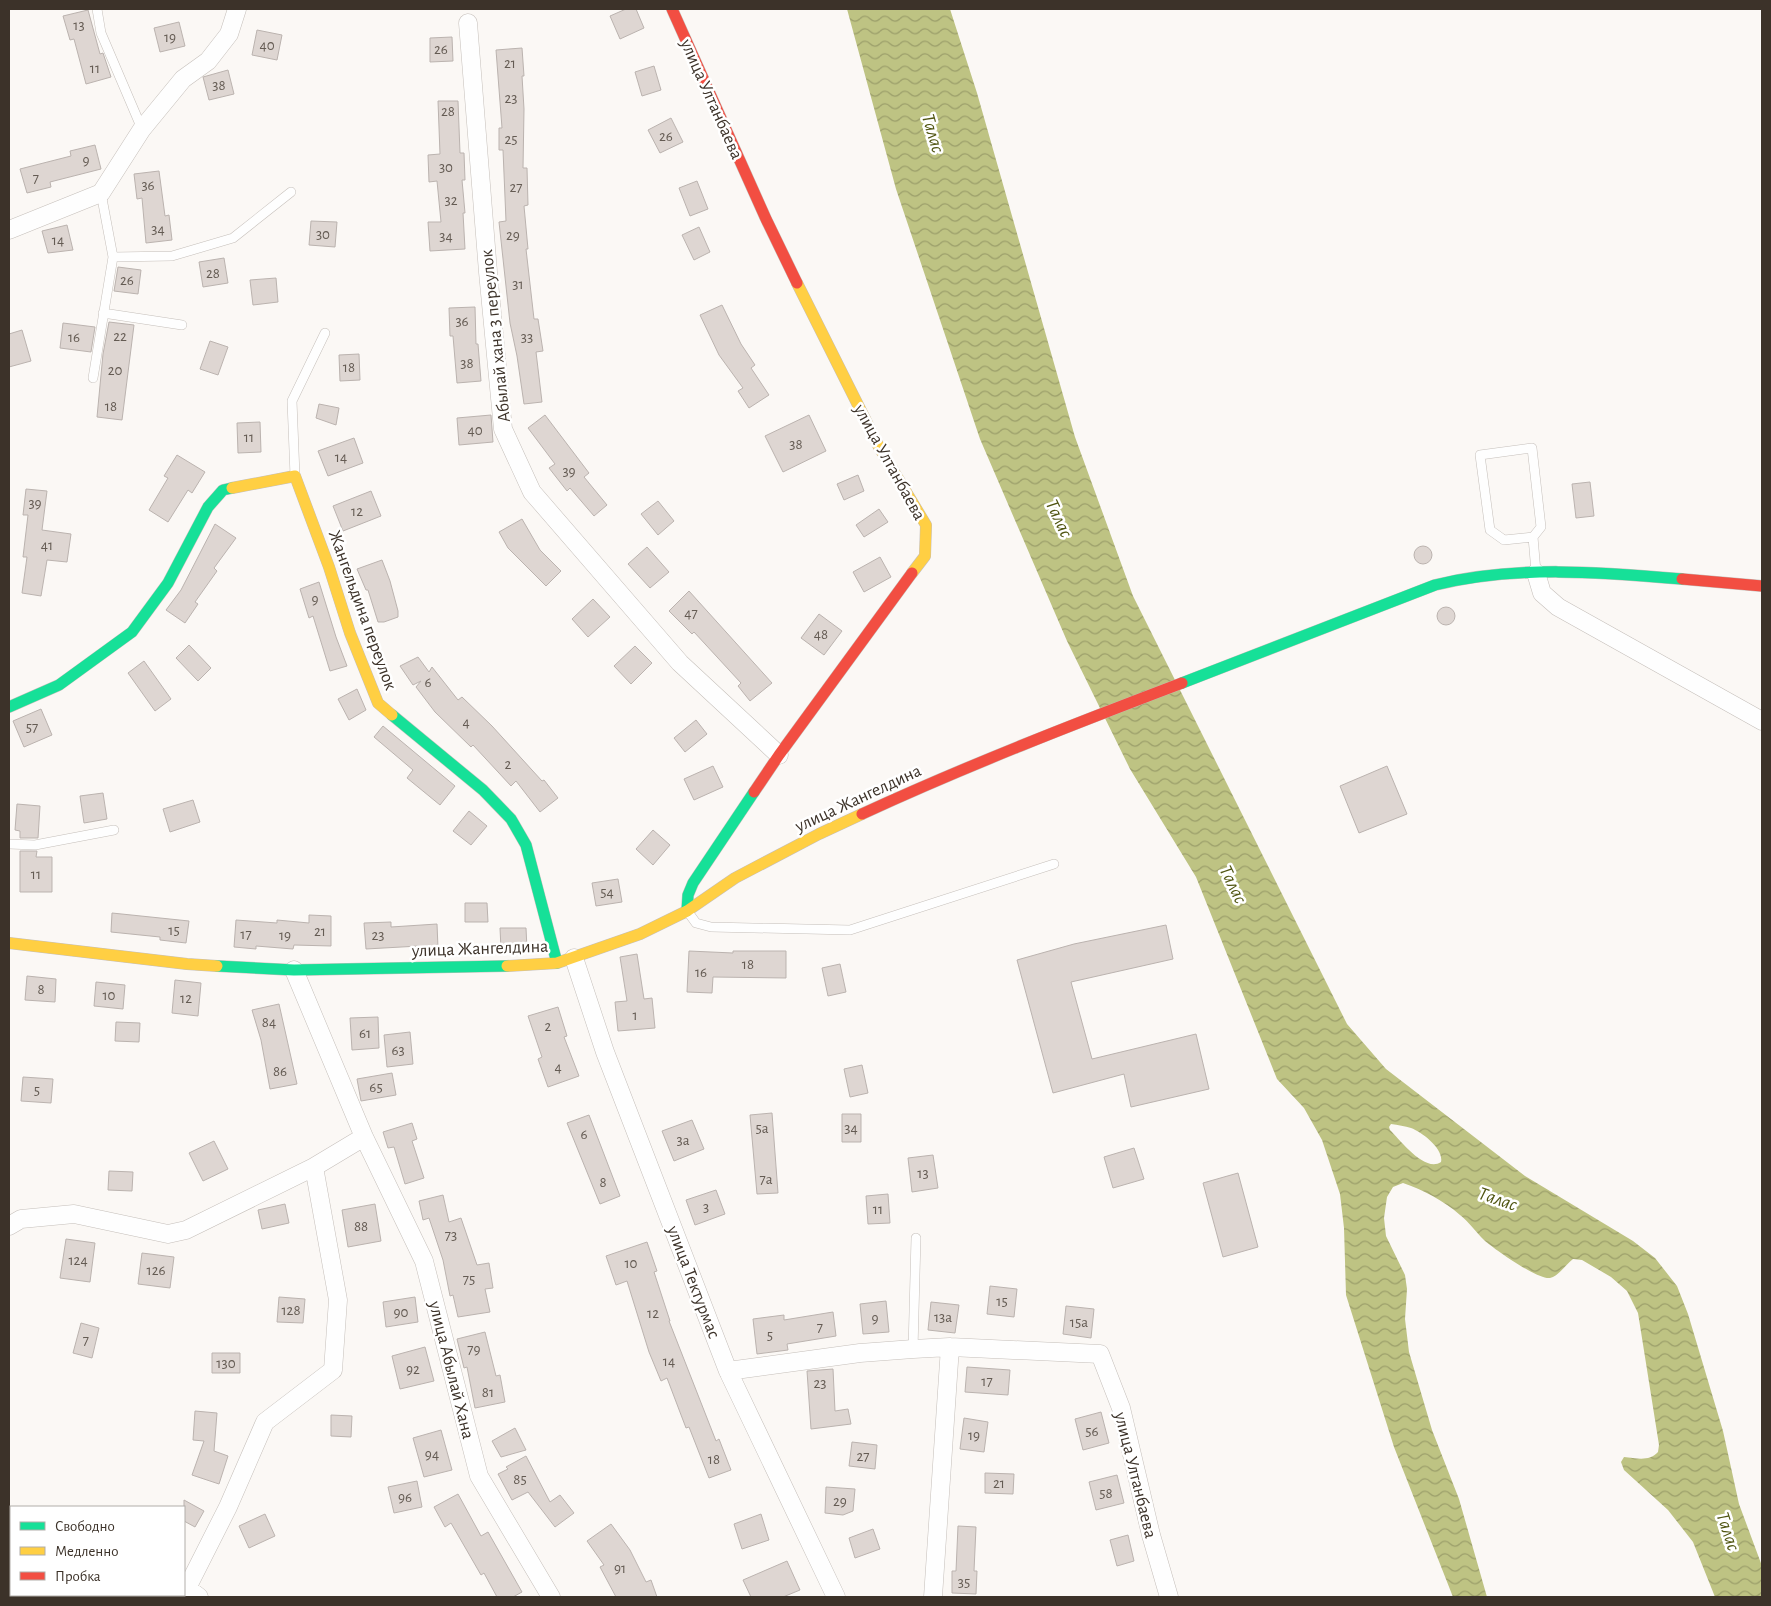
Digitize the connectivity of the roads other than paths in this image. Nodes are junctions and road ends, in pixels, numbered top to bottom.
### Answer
1 (97, 9) edge
2 (237, 9) edge
3 (672, 9) edge
4 (468, 23) dead end
5 (142, 129) junction
6 (290, 192) dead end
7 (101, 193) junction
8 (9, 230) edge
9 (114, 257) junction
10 (103, 313) junction
11 (182, 325) dead end
12 (325, 333) dead end
13 (92, 378) dead end
14 (295, 476) junction
15 (1533, 537) junction
16 (1536, 572) junction
17 (1762, 586) edge
18 (9, 707) edge
19 (1762, 720) edge
20 (779, 755) junction
21 (114, 830) dead end
22 (9, 844) edge
23 (1054, 864) dead end
24 (687, 911) junction
25 (9, 943) edge
26 (574, 958) junction
27 (557, 963) junction
28 (294, 970) junction
29 (364, 1137) junction
30 (314, 1167) junction
31 (9, 1226) edge
32 (916, 1238) dead end
33 (950, 1347) junction
34 (913, 1349) junction
35 (728, 1371) junction
36 (199, 1597) edge
37 (552, 1597) edge
38 (836, 1597) edge
39 (933, 1597) edge
40 (1169, 1597) edge

1 - 5 lane
2 - 5 street
3 - 20 street, улица Ултанбаева
4 - 20 street, Абылай хана 3 переулок
5 - 7 street
6 - 9 lane
7 - 8 street
7 - 9 lane
9 - 10 lane
10 - 11 lane
10 - 13 lane
12 - 14 lane, Жангельдина переулок
14 - 18 street
14 - 27 street, Жангельдина переулок
15 - 15 lane
15 - 16 lane
16 - 17 street, улица Жангелдина
16 - 19 street
16 - 24 street, улица Жангелдина
20 - 24 street, улица Ултанбаева
21 - 22 lane
23 - 24 lane
24 - 26 street, улица Жангелдина
25 - 28 street, улица Жангелдина
26 - 27 street, улица Жангелдина
26 - 35 street, улица Тектурмас
27 - 28 street, улица Жангелдина
28 - 29 street, улица Абылай Хана
29 - 30 street
29 - 37 street, улица Абылай Хана
30 - 31 street
30 - 36 street
32 - 34 lane
33 - 34 street
33 - 39 street
33 - 40 street, улица Ултанбаева
34 - 35 street
35 - 38 street, улица Тектурмас

